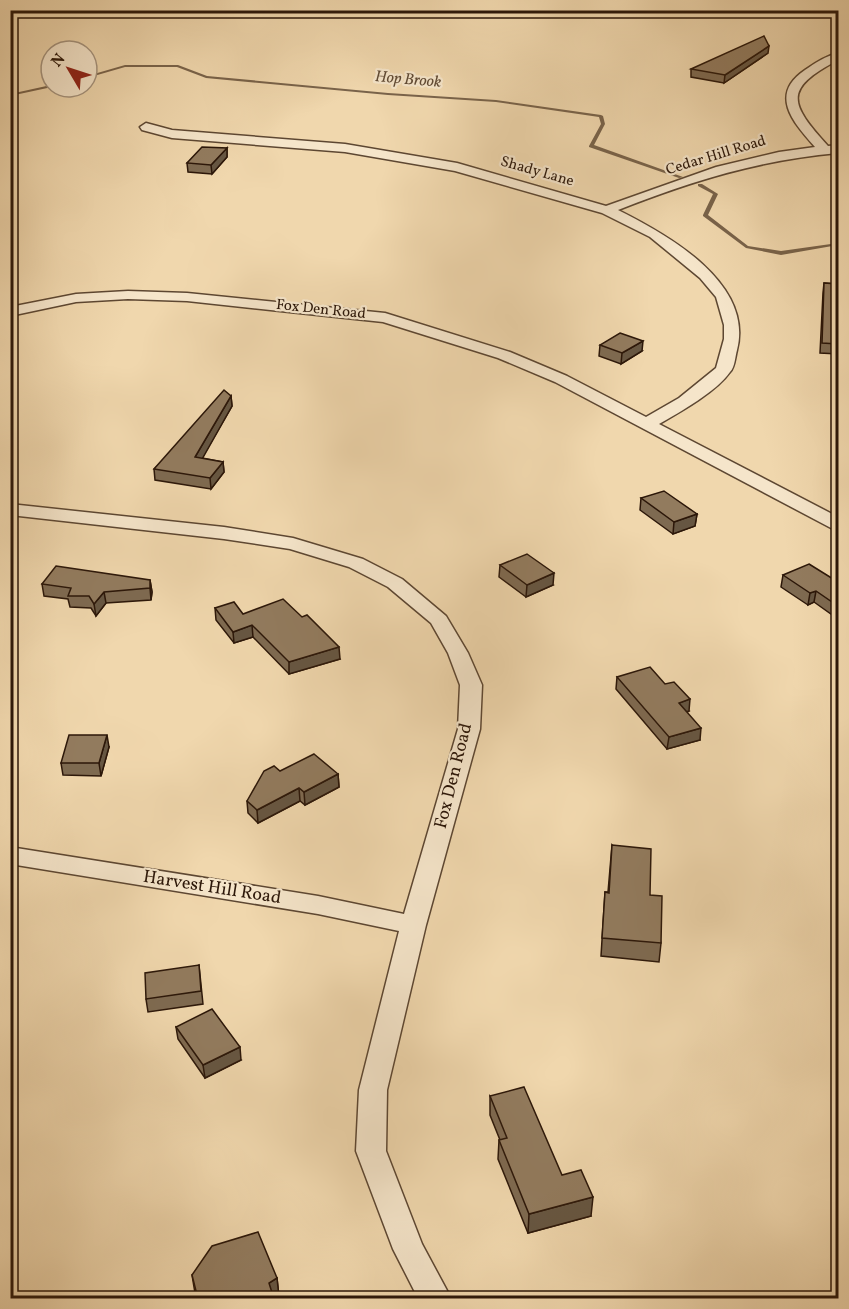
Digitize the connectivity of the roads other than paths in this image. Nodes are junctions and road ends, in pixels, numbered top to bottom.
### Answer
1 (838, 56) edge
2 (146, 127) dead end
3 (838, 148) edge
4 (824, 149) junction
5 (607, 210) junction
6 (10, 312) edge
7 (648, 423) junction
8 (10, 508) edge
9 (838, 524) edge
10 (10, 855) edge
11 (413, 925) junction
12 (435, 1299) edge

1 - 4 street
2 - 5 street, Shady Lane
3 - 4 street, Cedar Hill Road
4 - 5 street, Cedar Hill Road
5 - 7 street, Shady Lane
6 - 7 street, Fox Den Road
7 - 9 street, Fox Den Road
8 - 11 street, Fox Den Road
10 - 11 street, Harvest Hill Road
11 - 12 street, Fox Den Road

